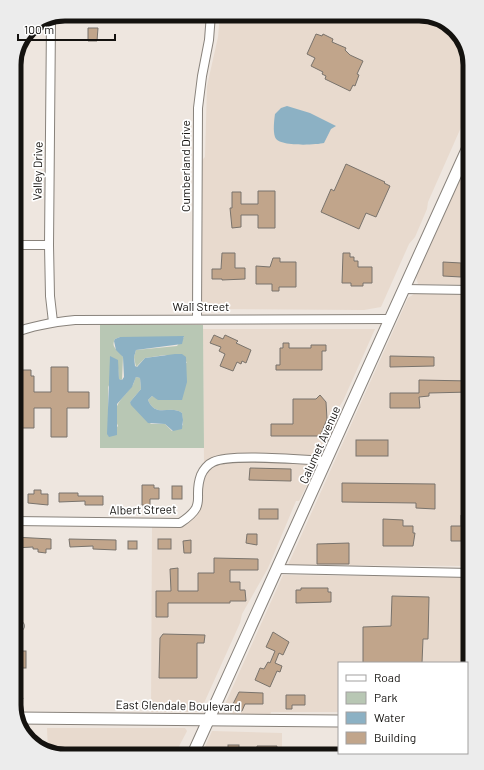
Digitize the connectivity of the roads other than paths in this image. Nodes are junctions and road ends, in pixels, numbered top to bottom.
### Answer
1 (210, 21) edge
2 (51, 23) edge
3 (463, 158) edge
4 (21, 245) edge
5 (49, 245) junction
6 (404, 289) junction
7 (463, 290) edge
8 (197, 319) junction
9 (390, 319) junction
10 (54, 322) junction
11 (21, 331) edge
12 (327, 461) junction
13 (21, 521) edge
14 (278, 569) junction
15 (463, 573) edge
16 (23, 718) edge
17 (210, 720) junction
18 (338, 721) edge
19 (196, 749) edge

1 - 8 street, Cumberland Drive
2 - 5 street, Valley Drive
3 - 6 main road, Calumet Avenue
4 - 5 street
5 - 10 street, Valley Drive
6 - 7 street
6 - 9 main road, Calumet Avenue
8 - 9 street, Wall Street
8 - 10 street, Wall Street
9 - 12 main road, Calumet Avenue
10 - 11 street, Wall Street
12 - 13 street, Albert Street
12 - 14 main road, Calumet Avenue
14 - 15 street
14 - 17 main road, Calumet Avenue
16 - 17 main road, East Glendale Boulevard
17 - 18 main road, East Glendale Boulevard
17 - 19 main road, Calumet Avenue

